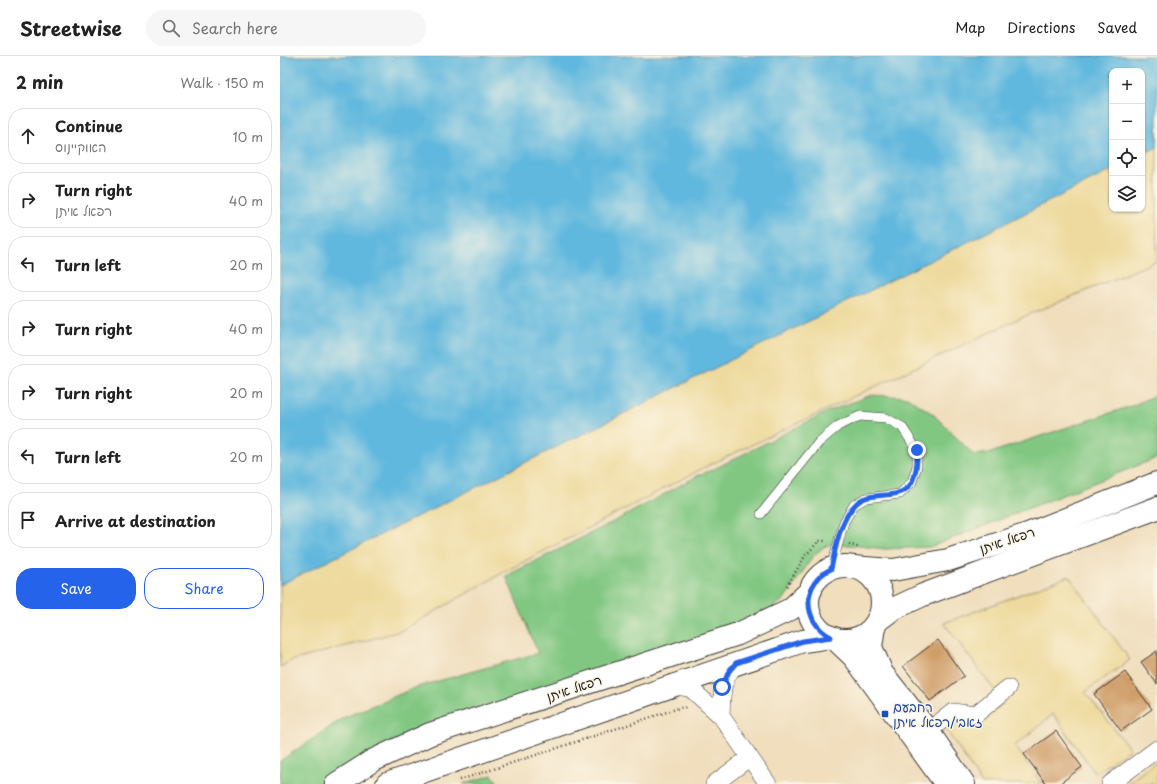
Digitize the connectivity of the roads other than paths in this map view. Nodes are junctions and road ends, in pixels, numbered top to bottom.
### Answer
1 (1157, 483) edge
2 (1157, 508) edge
3 (761, 514) dead end
4 (841, 568) junction
5 (811, 590) junction
6 (876, 624) junction
7 (832, 637) junction
8 (736, 663) junction
9 (674, 686) junction
10 (1008, 688) dead end
11 (721, 716) junction
12 (928, 731) junction
13 (1157, 749) edge
14 (749, 758) junction
15 (336, 784) edge
16 (387, 784) edge
17 (714, 784) edge
18 (768, 784) edge
19 (946, 784) edge
20 (964, 784) edge
21 (1110, 784) edge

1 - 4 street, רפאל איתן
2 - 6 street, רפאל איתן
3 - 4 lane
4 - 5 street
4 - 6 street
5 - 7 street
5 - 15 street, רפאל איתן
6 - 7 street
6 - 12 street
7 - 8 street
7 - 19 street
8 - 9 street
8 - 11 street
9 - 11 street
9 - 16 street
10 - 12 street
11 - 14 street
12 - 20 street
13 - 21 street
14 - 17 street
14 - 18 street

